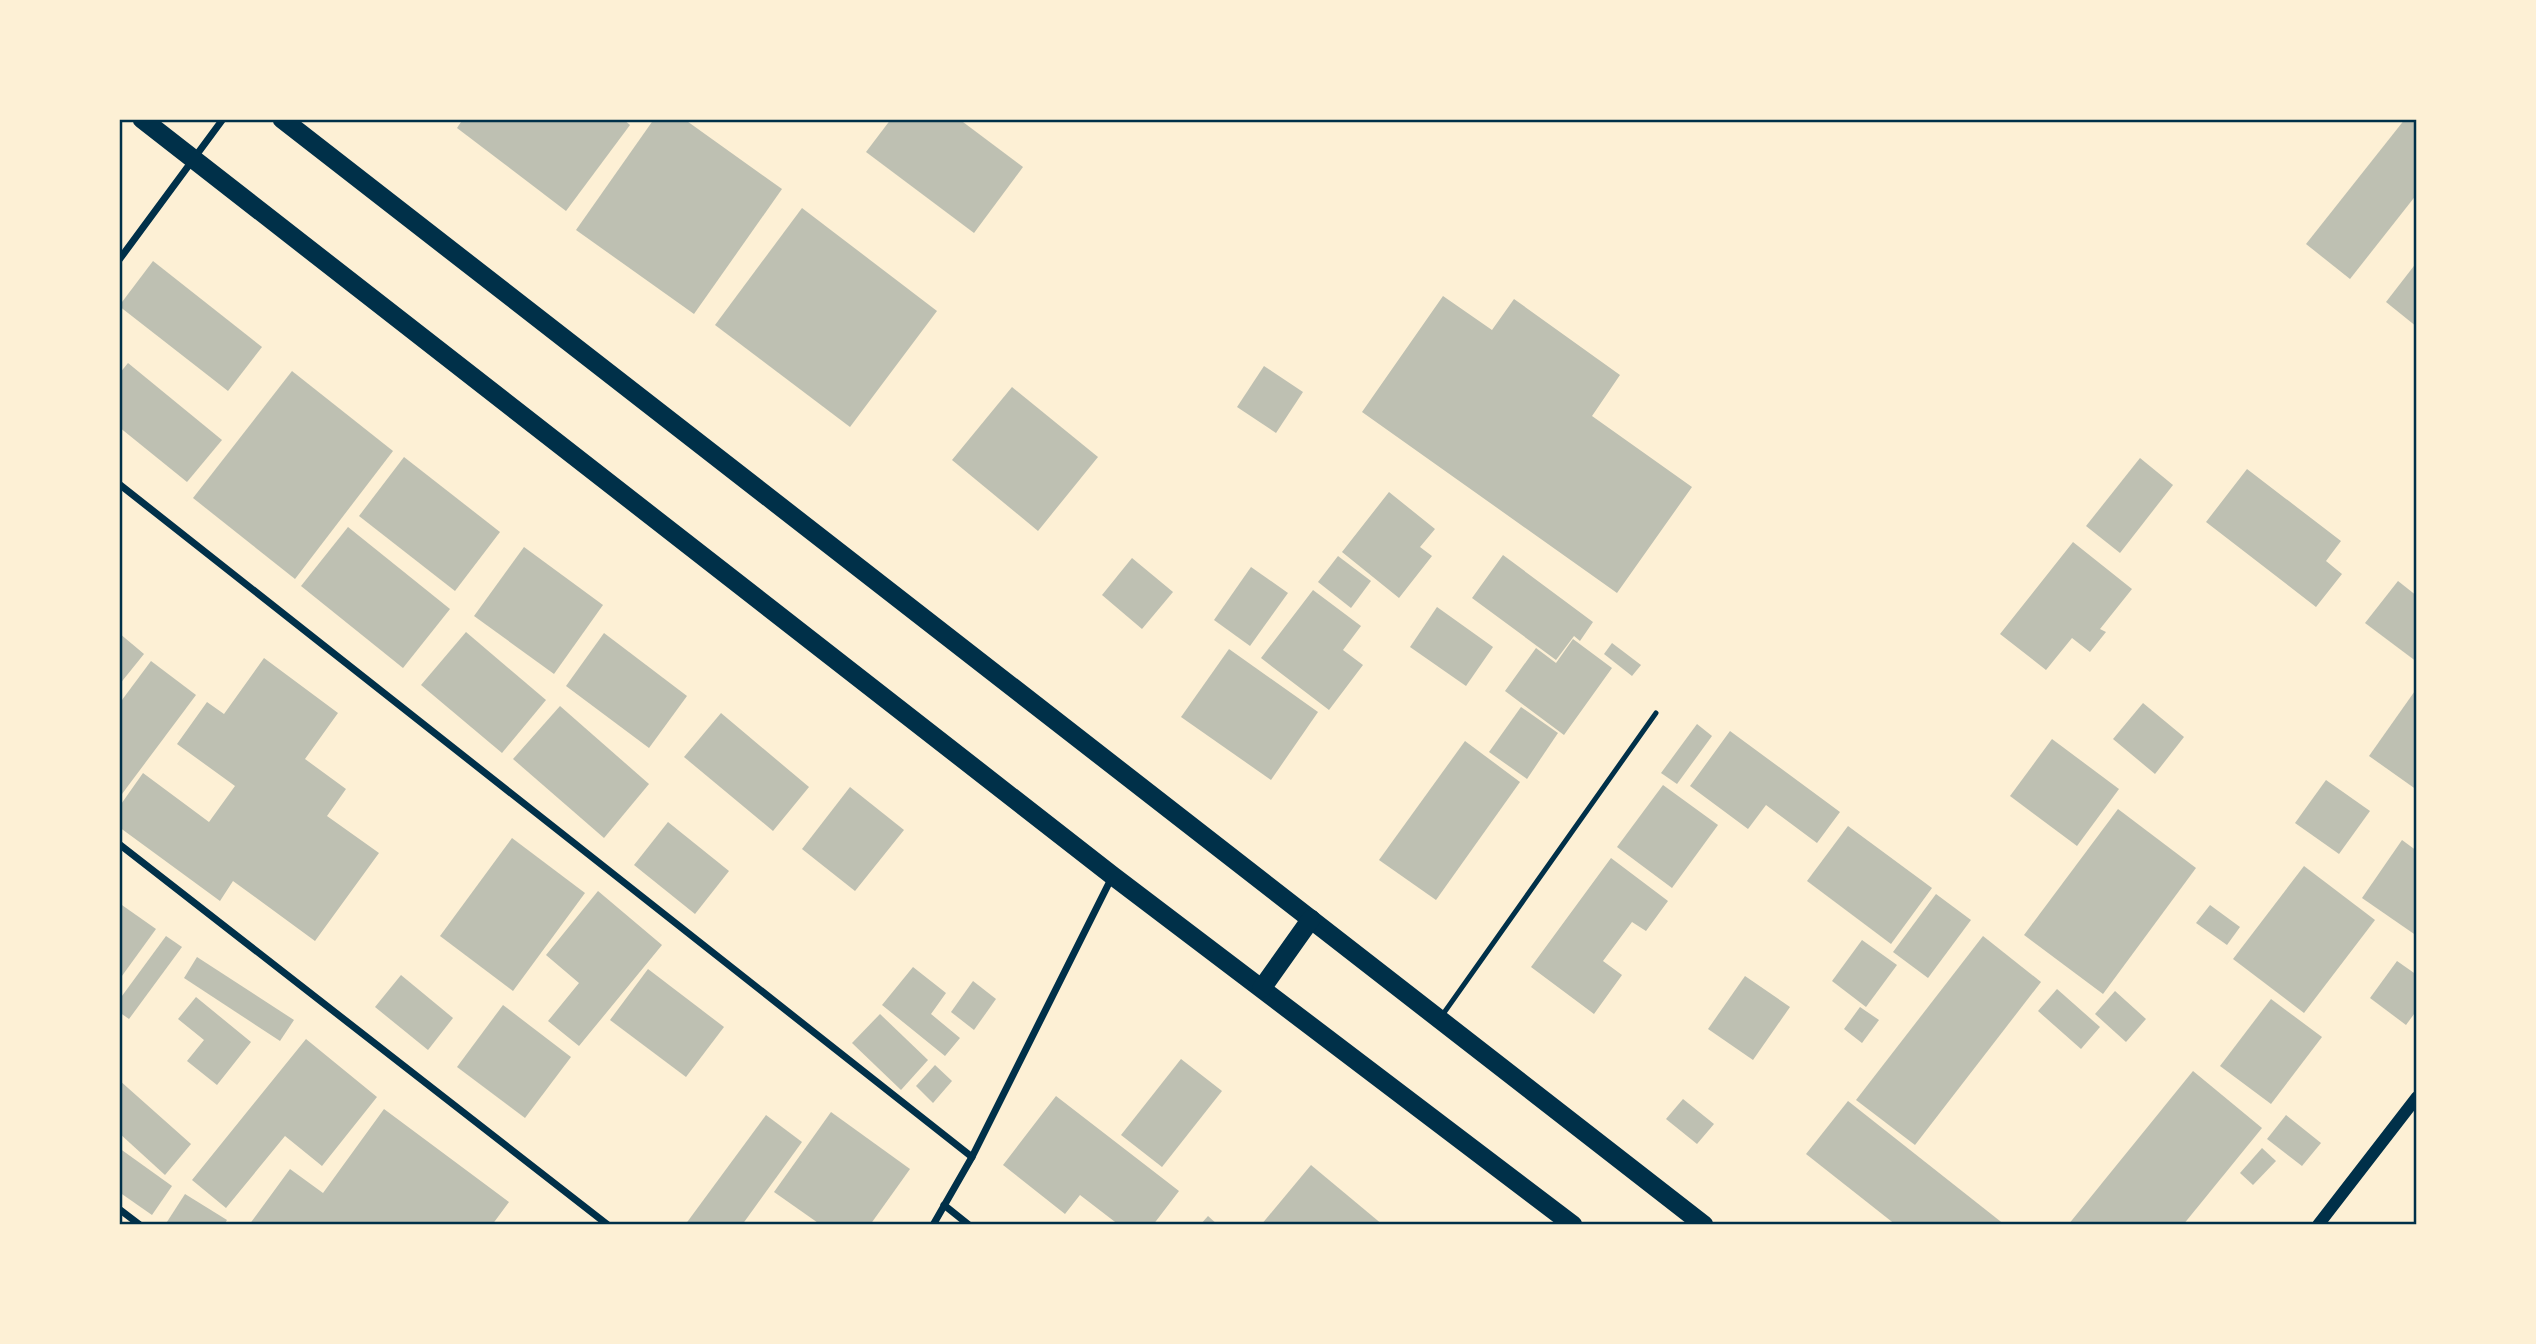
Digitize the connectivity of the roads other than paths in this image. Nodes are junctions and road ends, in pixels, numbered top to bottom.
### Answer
1 (142, 119) edge
2 (223, 119) edge
3 (282, 119) edge
4 (194, 159) junction
5 (119, 260) edge
6 (119, 484) edge
7 (1656, 713) dead end
8 (119, 844) edge
9 (1113, 876) junction
10 (1311, 919) junction
11 (1262, 988) junction
12 (1439, 1020) junction
13 (2417, 1097) edge
14 (972, 1157) junction
15 (944, 1205) junction
16 (119, 1209) edge
17 (139, 1225) edge
18 (608, 1225) edge
19 (933, 1225) edge
20 (969, 1225) edge
21 (1573, 1225) edge
22 (1704, 1225) edge
23 (2318, 1225) edge

1 - 4 highway
2 - 4 street
3 - 10 highway
4 - 5 street
4 - 9 highway
6 - 14 street
7 - 12 lane
8 - 18 street
9 - 11 highway
9 - 14 street
10 - 11 highway
10 - 12 highway
11 - 21 highway
12 - 22 highway
13 - 23 street
14 - 15 street
15 - 19 street
15 - 20 street
16 - 17 street

